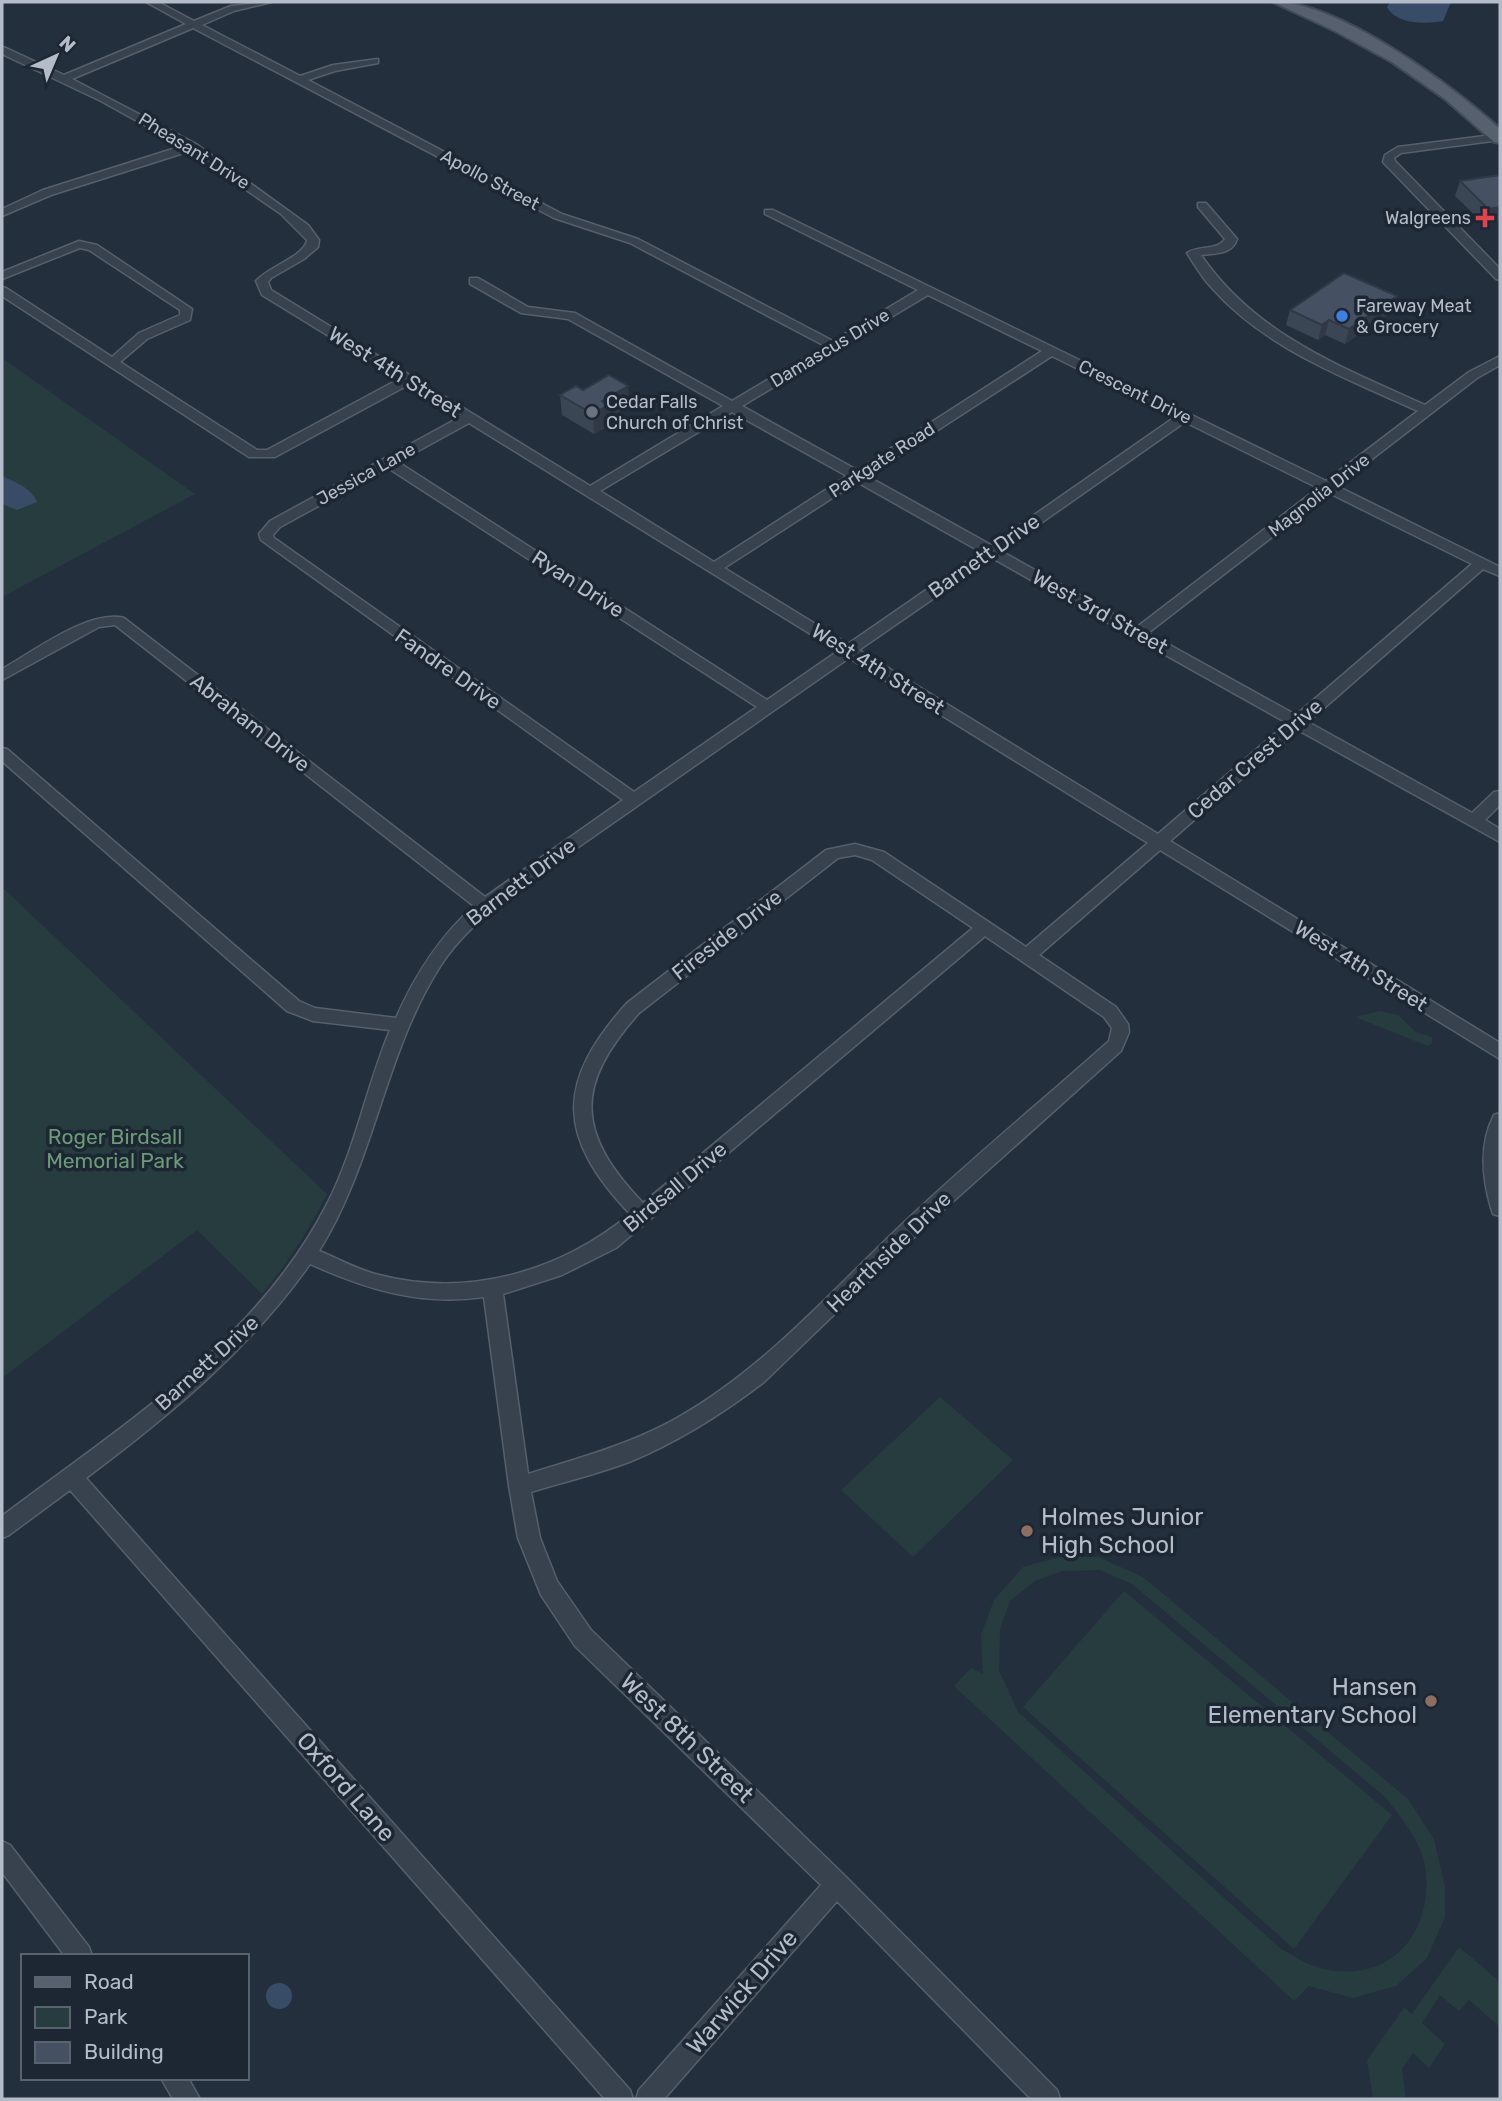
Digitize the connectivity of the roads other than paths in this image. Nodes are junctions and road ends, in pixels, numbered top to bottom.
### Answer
1 (151, 2) edge
2 (267, 2) edge
3 (1281, 2) edge
4 (193, 24) junction
5 (2, 50) edge
6 (374, 61) dead end
7 (64, 79) junction
8 (299, 80) junction
9 (1500, 138) edge
10 (192, 146) junction
11 (1202, 205) dead end
12 (769, 212) dead end
13 (2, 213) edge
14 (2, 276) edge
15 (1500, 276) edge
16 (262, 281) joint
17 (474, 281) dead end
18 (928, 290) junction
19 (2, 291) edge
20 (574, 300) dead end
21 (551, 313) junction
22 (834, 346) junction
23 (1051, 351) junction
24 (1500, 360) edge
25 (112, 363) junction
26 (407, 380) junction
27 (732, 406) junction
28 (1427, 411) junction
29 (1184, 417) junction
30 (469, 418) junction
31 (388, 462) junction
32 (857, 476) junction
33 (1329, 488) junction
34 (589, 492) junction
35 (267, 534) joint
36 (991, 551) junction
37 (1482, 564) junction
38 (714, 568) junction
39 (1500, 572) edge
40 (1138, 633) junction
41 (848, 651) junction
42 (2, 675) edge
43 (767, 707) junction
44 (1298, 723) junction
45 (2, 752) edge
46 (1500, 796) edge
47 (634, 800) junction
48 (1474, 821) junction
49 (1500, 836) edge
50 (1159, 842) junction
51 (484, 905) junction
52 (985, 927) junction
53 (1028, 955) junction
54 (401, 1025) junction
55 (1500, 1052) edge
56 (1500, 1119) edge
57 (1500, 1208) edge
58 (642, 1214) junction
59 (307, 1254) junction
60 (493, 1289) junction
61 (70, 1475) junction
62 (519, 1486) junction
63 (2, 1528) edge
64 (2, 1853) edge
65 (837, 1884) junction
66 (78, 1954) edge
67 (174, 2080) edge
68 (188, 2099) edge
69 (621, 2099) edge
70 (648, 2099) edge
71 (1048, 2099) edge

1 - 4 street, Apollo Street
2 - 4 street
3 - 9 main road
4 - 7 street
4 - 8 street, Apollo Street
5 - 7 street, Pheasant Drive
6 - 8 street
7 - 10 street, Pheasant Drive
8 - 22 street, Apollo Street
9 - 15 street
10 - 13 street
10 - 16 street, Pheasant Drive
11 - 28 street
12 - 18 street, Crescent Drive
14 - 25 street
16 - 26 street, West 4th Street
17 - 21 street, West 3rd Street
18 - 22 street, Damascus Drive
18 - 23 street, Crescent Drive
19 - 25 street
20 - 21 street
21 - 27 street, West 3rd Street
22 - 27 street, Damascus Drive
23 - 29 street, Crescent Drive
23 - 32 street, Parkgate Road
24 - 28 street, Magnolia Drive
25 - 26 street
26 - 30 street, West 4th Street
27 - 32 street, West 3rd Street
27 - 34 street, Damascus Drive
28 - 33 street, Magnolia Drive
29 - 33 street, Crescent Drive
29 - 36 street, Barnett Drive
30 - 31 street, Jessica Lane
30 - 34 street, West 4th Street
31 - 35 street, Jessica Lane
31 - 43 street, Ryan Drive
32 - 36 street, West 3rd Street
32 - 38 street, Parkgate Road
33 - 37 street, Crescent Drive
33 - 40 street, Magnolia Drive
34 - 38 street, West 4th Street
35 - 47 street, Fandre Drive
36 - 40 street, West 3rd Street
36 - 41 street, Barnett Drive
37 - 39 street, Crescent Drive
37 - 44 street, Cedar Crest Drive
38 - 41 street, West 4th Street
40 - 44 street, West 3rd Street
41 - 43 street, Barnett Drive
41 - 50 street, West 4th Street
42 - 51 street, Abraham Drive
43 - 47 street, Barnett Drive
44 - 48 street, West 3rd Street
44 - 50 street, Cedar Crest Drive
45 - 54 street
46 - 48 street
47 - 51 street, Barnett Drive
48 - 49 street, West 3rd Street
50 - 53 street, Cedar Crest Drive
50 - 55 street, West 4th Street
51 - 54 street, Barnett Drive
52 - 53 street, Fireside Drive
52 - 58 street, Birdsall Drive
52 - 58 street, Fireside Drive
53 - 62 street, Hearthside Drive
54 - 59 street, Barnett Drive
56 - 57 street
58 - 60 street, Birdsall Drive
59 - 60 street, Birdsall Drive
59 - 61 street, Barnett Drive
60 - 62 street, West 8th Street
61 - 63 street, Barnett Drive
61 - 69 street, Oxford Lane
62 - 65 street, West 8th Street
64 - 66 street
65 - 70 street, Warwick Drive
65 - 71 street, West 8th Street
67 - 68 street

